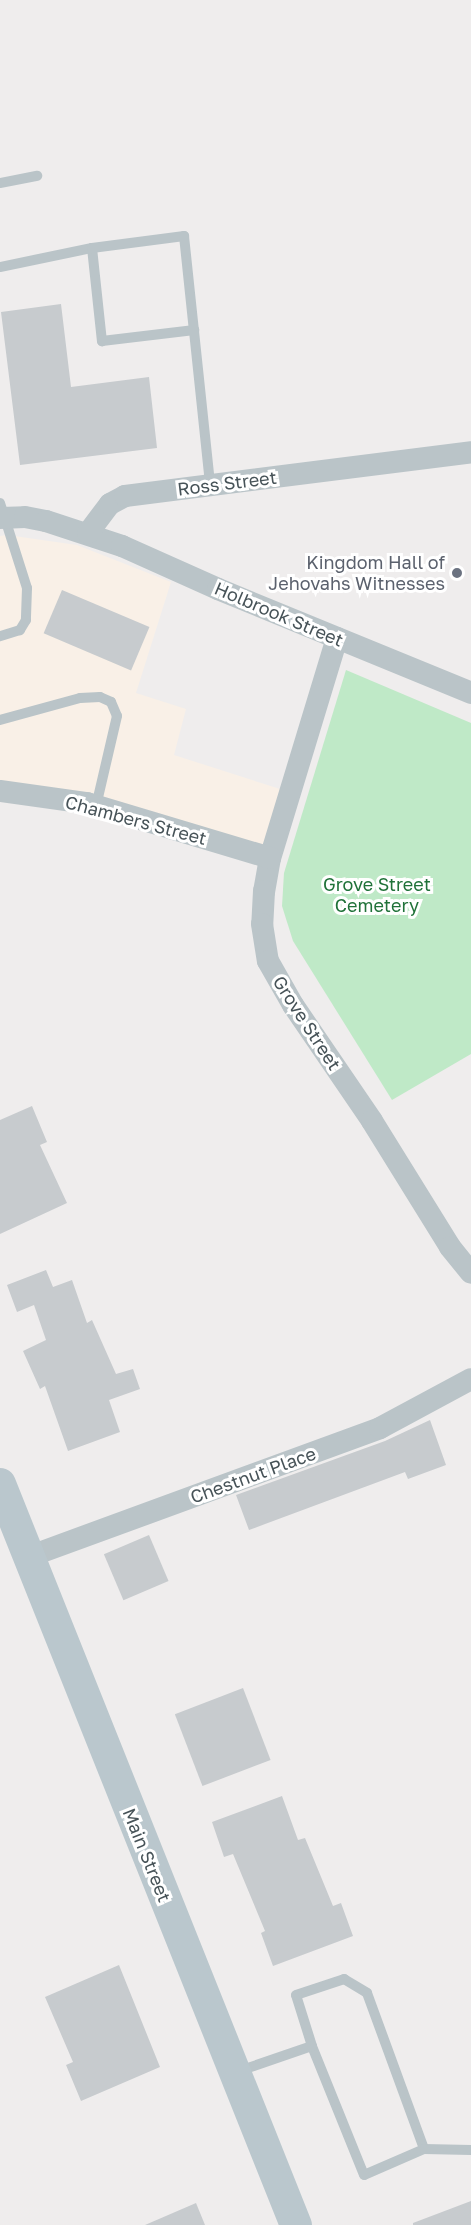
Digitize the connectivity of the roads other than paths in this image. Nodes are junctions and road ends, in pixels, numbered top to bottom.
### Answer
1 (38, 176) dead end
2 (0, 183) edge
3 (92, 248) junction
4 (0, 267) edge
5 (194, 330) junction
6 (471, 452) edge
7 (210, 485) junction
8 (1, 513) edge
9 (88, 533) junction
10 (0, 636) edge
11 (337, 638) junction
12 (471, 693) edge
13 (0, 720) edge
14 (0, 791) edge
15 (96, 806) junction
16 (270, 858) junction
17 (471, 1273) edge
18 (471, 1379) edge
19 (0, 1484) edge
20 (28, 1557) junction
21 (312, 2046) junction
22 (236, 2072) junction
23 (424, 2149) junction
24 (471, 2150) edge
25 (296, 2225) edge

1 - 2 lane
3 - 4 lane
3 - 5 lane
3 - 5 lane
5 - 7 lane
6 - 7 street, Ross Street
7 - 9 street, Ross Street
8 - 9 street
8 - 10 lane
9 - 11 street, Holbrook Street
11 - 12 street, Holbrook Street
11 - 16 street, Grove Street
13 - 15 lane
14 - 15 street, Chambers Street
15 - 16 street, Chambers Street
16 - 17 street, Grove Street
18 - 20 street, Chestnut Place
19 - 20 main road, Main Street
20 - 22 main road, Main Street
21 - 22 lane
21 - 23 lane
21 - 23 lane
22 - 25 main road, Main Street
23 - 24 lane

